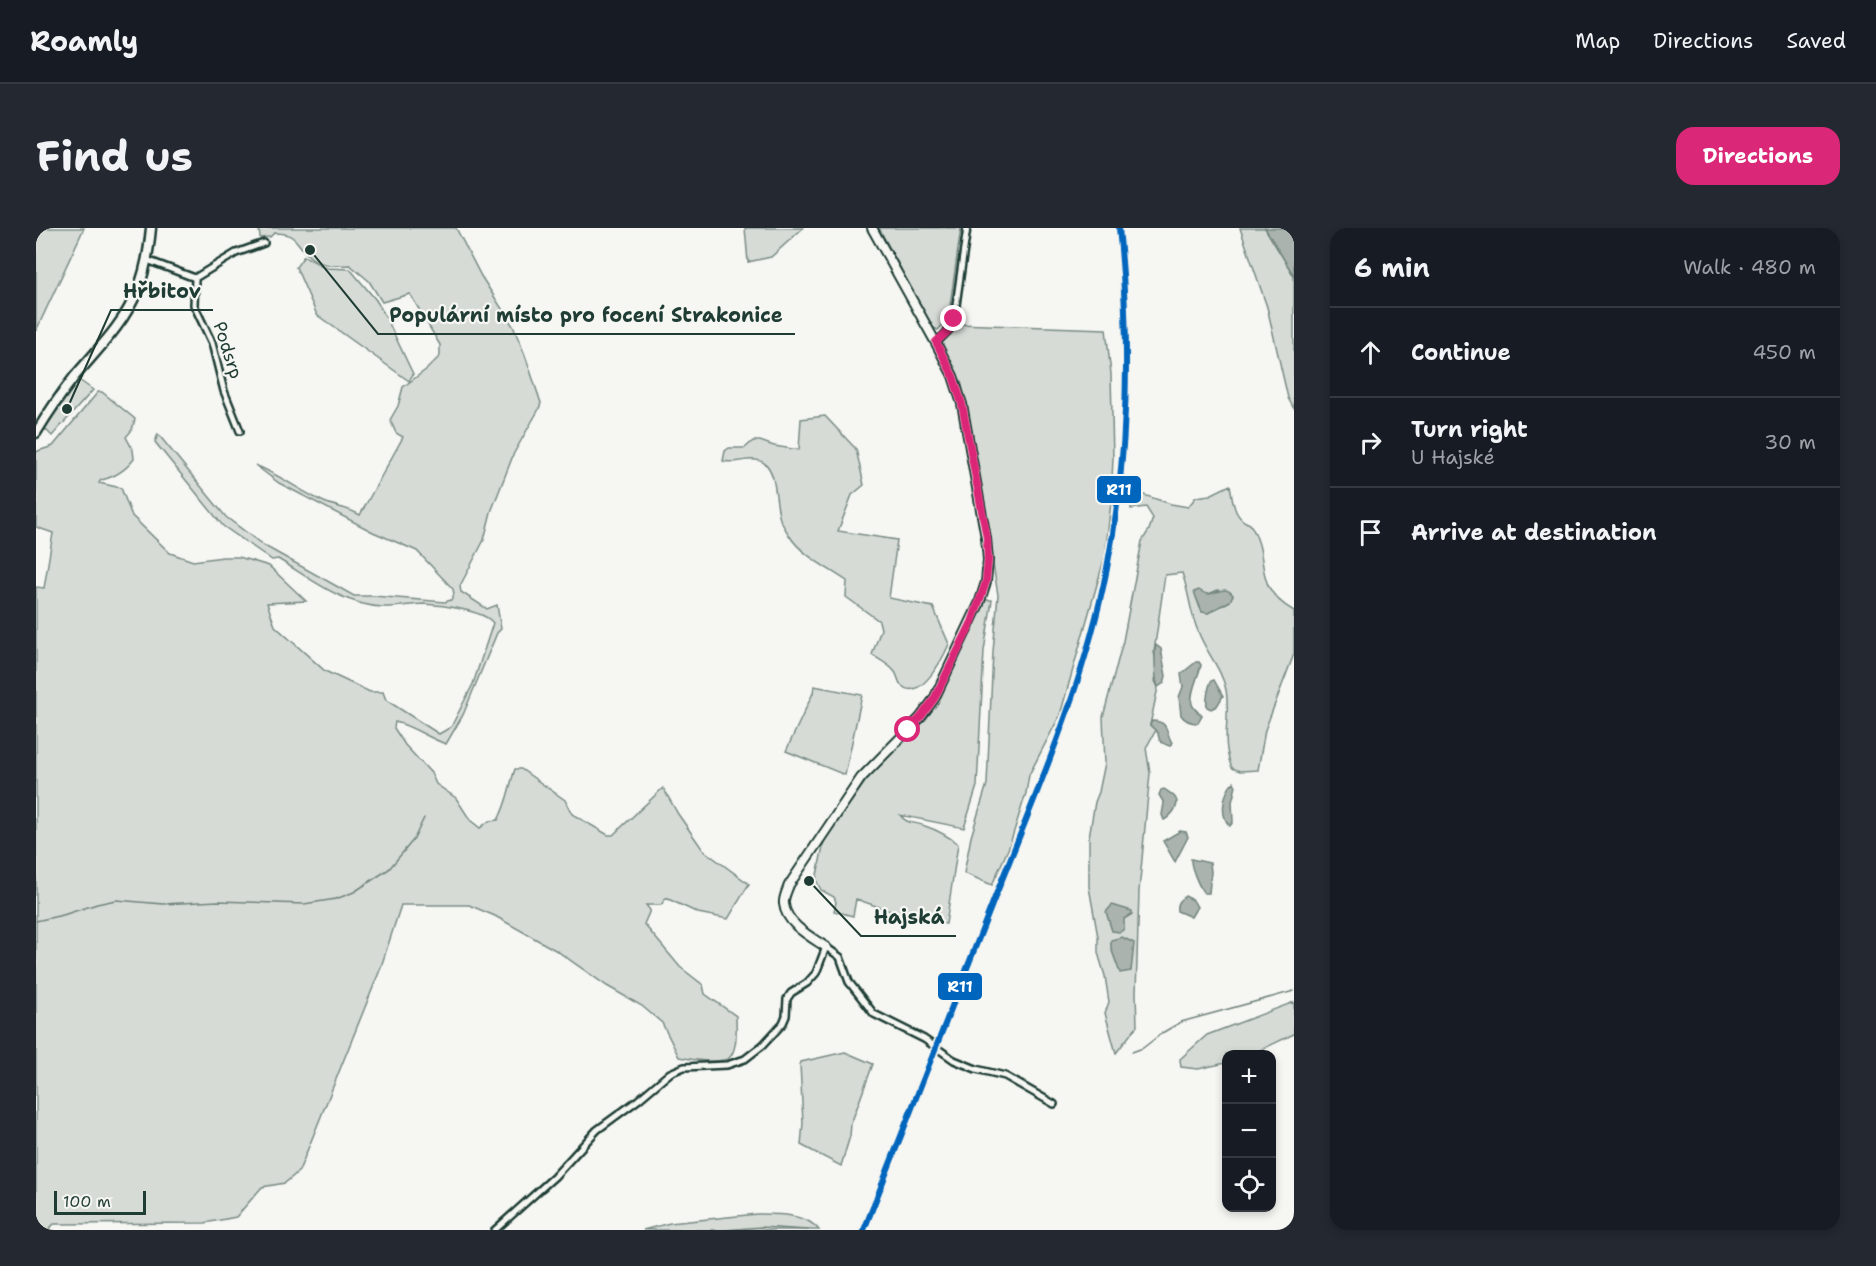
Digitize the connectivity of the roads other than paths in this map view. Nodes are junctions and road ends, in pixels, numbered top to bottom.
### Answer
1 (151, 228) edge
2 (872, 228) edge
3 (967, 228) edge
4 (264, 243) dead end
5 (147, 260) junction
6 (195, 278) junction
7 (936, 342) junction
8 (240, 431) dead end
9 (36, 433) edge
10 (826, 947) junction
11 (1054, 1104) dead end
12 (495, 1230) edge

1 - 5 main road
2 - 7 street
3 - 7 street
4 - 6 street
5 - 6 street
5 - 9 main road
6 - 8 street, Podsrp
7 - 10 street
10 - 11 street
10 - 12 street

